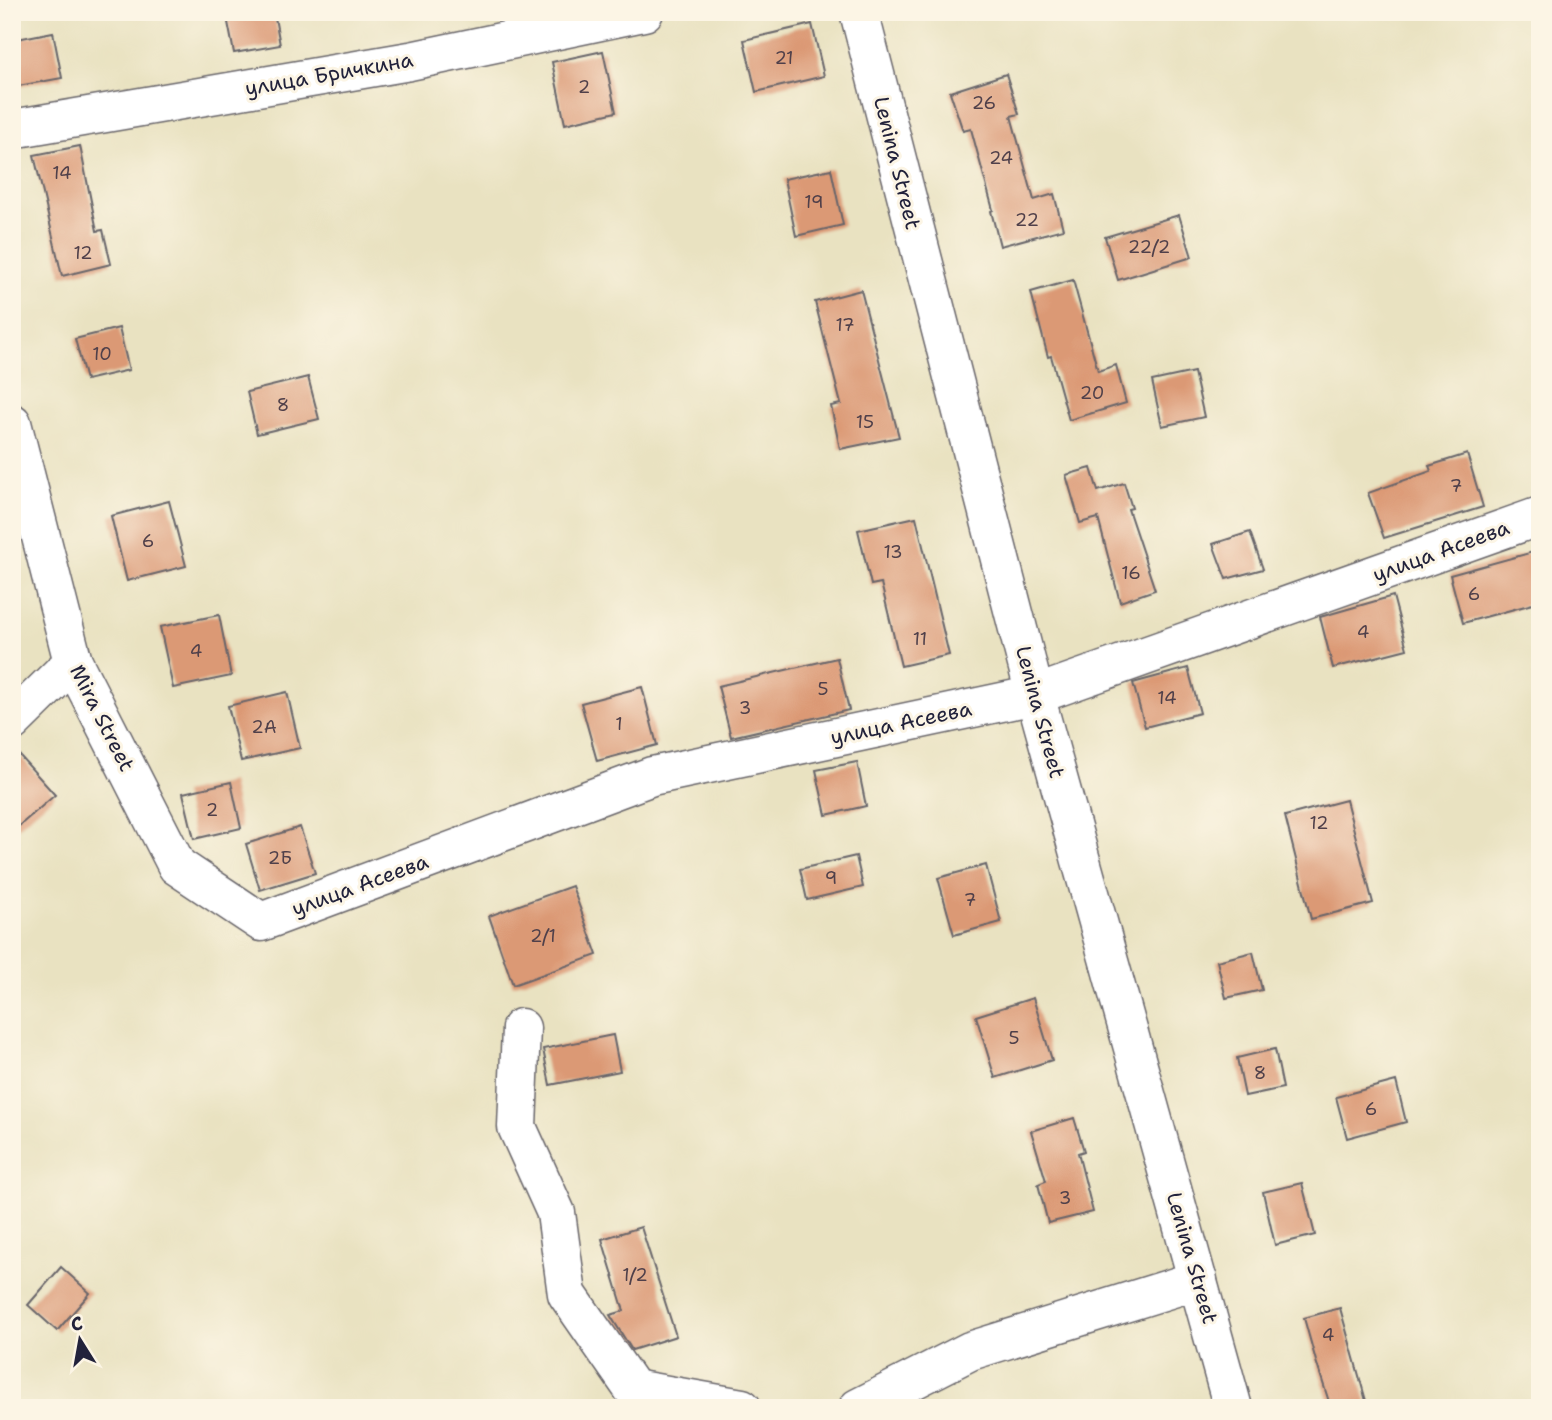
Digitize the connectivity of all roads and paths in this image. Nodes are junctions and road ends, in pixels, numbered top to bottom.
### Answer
1 (644, 12) edge
2 (859, 12) edge
3 (12, 129) edge
4 (12, 423) edge
5 (1540, 516) edge
6 (73, 662) junction
7 (1035, 695) junction
8 (12, 722) edge
9 (261, 922) joint
10 (521, 1028) dead end
11 (1198, 1280) junction
12 (742, 1408) edge
13 (858, 1408) edge
14 (1233, 1408) edge

1 - 3 street, улица Бричкина
2 - 7 street, Lenina Street
4 - 6 street, Mira Street
5 - 7 street, улица Асеева
6 - 8 street
6 - 9 street, Mira Street
7 - 9 street, улица Асеева
7 - 11 street, Lenina Street
10 - 12 street
11 - 13 street
11 - 14 street, Lenina Street

